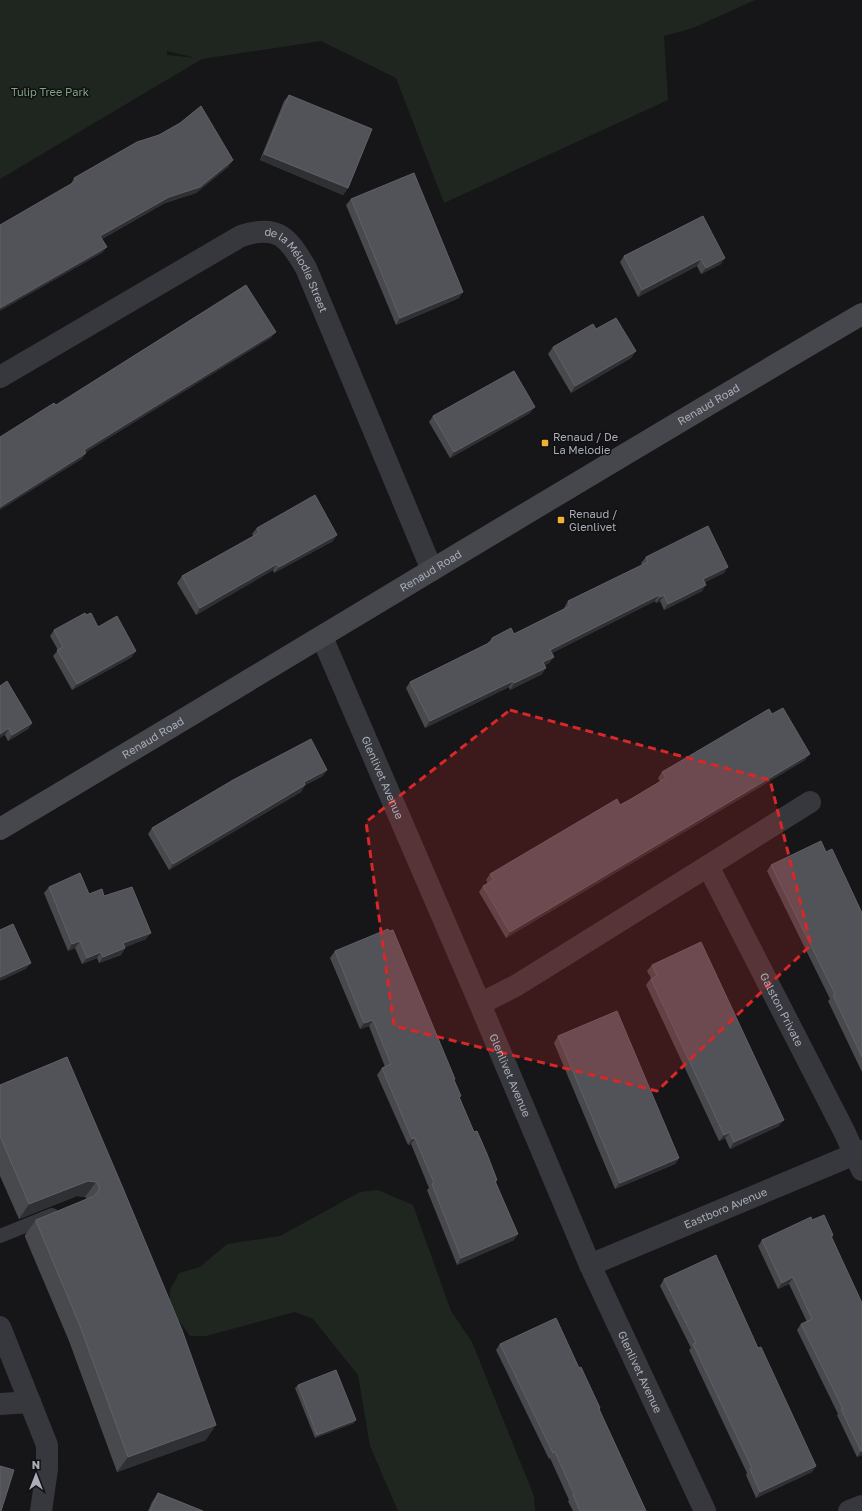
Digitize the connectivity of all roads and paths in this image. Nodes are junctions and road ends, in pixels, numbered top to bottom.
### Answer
1 (862, 314) edge
2 (0, 377) edge
3 (432, 570) junction
4 (322, 637) junction
5 (810, 802) dead end
6 (0, 829) edge
7 (708, 866) junction
8 (480, 1004) junction
9 (860, 1158) edge
10 (66, 1209) edge
11 (0, 1236) edge
12 (590, 1265) junction
13 (0, 1327) edge
14 (30, 1402) junction
15 (0, 1404) edge
16 (862, 1506) edge
17 (41, 1511) edge
18 (705, 1511) edge
19 (849, 1511) edge

1 - 3 street, Renaud Road
2 - 3 street, de la Mélodie Street
3 - 4 street, Renaud Road
4 - 6 street, Renaud Road
4 - 8 street, Glenlivet Avenue
5 - 7 street
7 - 8 street
7 - 9 street, Galston Private
8 - 12 street, Glenlivet Avenue
9 - 12 street, Eastboro Avenue
10 - 11 lane
12 - 18 street, Glenlivet Avenue
13 - 14 street
14 - 15 street
14 - 17 street
16 - 19 street

